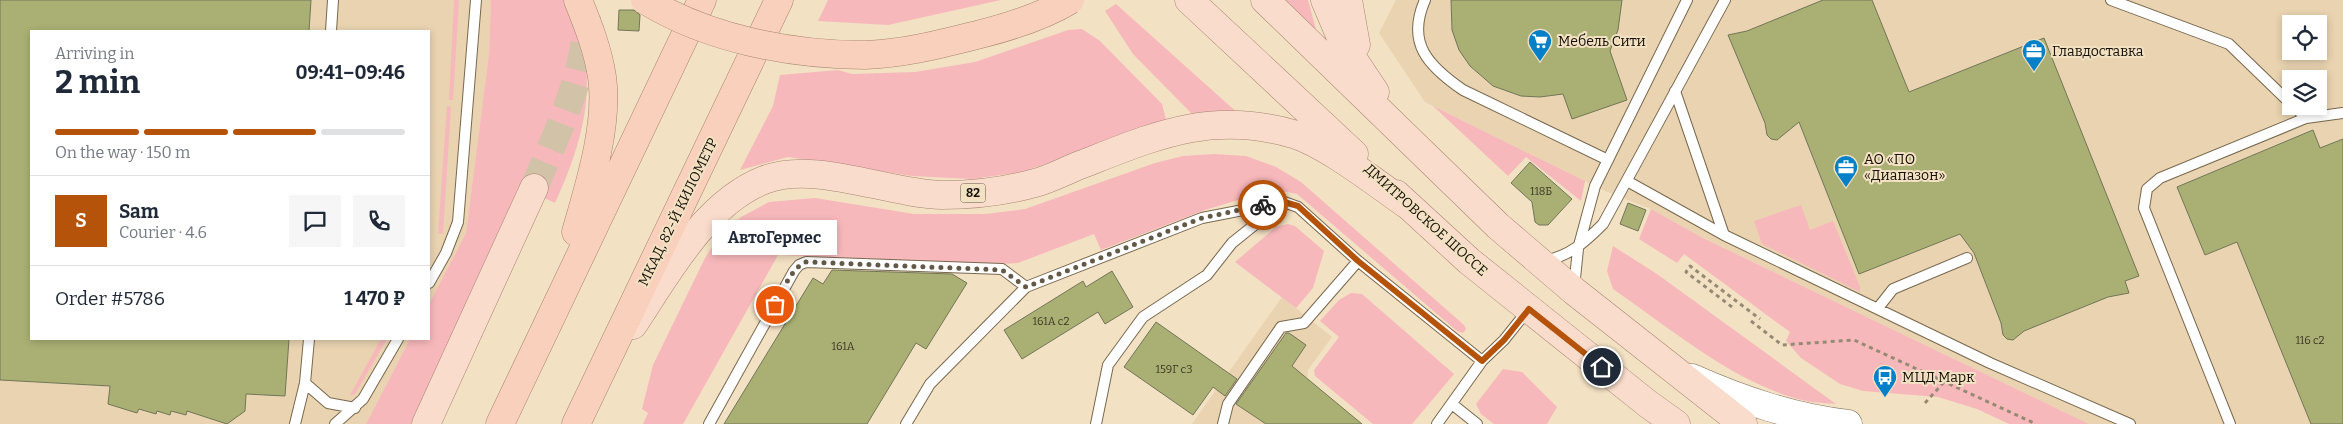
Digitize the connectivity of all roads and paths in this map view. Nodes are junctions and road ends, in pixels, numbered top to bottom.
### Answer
1 (333, 0) edge
2 (476, 0) edge
3 (578, 0) edge
4 (645, 0) edge
5 (702, 0) edge
6 (778, 0) edge
7 (1070, 0) edge
8 (1189, 0) edge
9 (1265, 0) edge
10 (1325, 0) edge
11 (1348, 0) edge
12 (1425, 0) edge
13 (1686, 0) edge
14 (1725, 0) edge
15 (2111, 0) edge
16 (331, 30) edge
17 (1365, 78) junction
18 (1675, 91) junction
19 (2282, 95) edge
20 (2343, 112) edge
21 (2303, 115) edge
22 (2306, 118) junction
23 (1409, 140) junction
24 (1608, 160) junction
25 (1627, 181) junction
26 (534, 188) tunnel mouth
27 (1284, 202) junction
28 (1409, 206) junction
29 (1724, 235) junction
30 (1578, 249) junction
31 (1967, 258) dead end
32 (1358, 261) junction
33 (1539, 262) junction
34 (430, 281) edge
35 (1026, 287) junction
36 (1574, 291) junction
37 (1732, 307) dead end
38 (1878, 308) junction
39 (1529, 309) junction
40 (552, 312) junction
41 (1760, 319) dead end
42 (1750, 321) dead end
43 (309, 340) edge
44 (397, 340) edge
45 (1482, 361) junction
46 (1672, 370) junction
47 (600, 374) junction
48 (1944, 382) junction
49 (305, 384) junction
50 (1925, 403) dead end
51 (1452, 404) junction
52 (1648, 404) junction
53 (355, 408) junction
54 (295, 424) edge
55 (334, 424) edge
56 (426, 424) edge
57 (500, 424) edge
58 (576, 424) edge
59 (709, 424) edge
60 (906, 424) edge
61 (1096, 424) edge
62 (1223, 424) edge
63 (1436, 424) edge
64 (1478, 424) edge
65 (1667, 424) edge
66 (1676, 424) edge
67 (1743, 424) edge
68 (1848, 424) edge
69 (2036, 424) edge
70 (2130, 424) edge
71 (2230, 424) edge

1 - 16 lane
2 - 34 lane
3 - 40 highway
4 - 7 highway, bridge
5 - 40 highway
6 - 47 highway, МКАД, 82-Й КИЛОМЕТР
8 - 28 main road, ДМИТРОВСКОЕ ШОССЕ
9 - 23 main road
10 - 17 main road
11 - 17 main road
12 - 24 lane
13 - 24 lane
14 - 18 lane
15 - 19 lane
17 - 23 main road
18 - 25 lane
18 - 29 lane
20 - 22 lane
21 - 22 lane
22 - 71 lane
23 - 33 main road
24 - 30 lane
25 - 29 lane
25 - 30 lane
26 - 56 main road
27 - 32 lane
27 - 35 lane
27 - 61 lane
28 - 39 main road, ДМИТРОВСКОЕ ШОССЕ
28 - 47 main road, 82
29 - 38 lane
30 - 33 lane
30 - 36 lane
31 - 38 lane
32 - 45 lane
32 - 62 lane
33 - 36 main road
35 - 59 lane
35 - 60 lane
36 - 46 main road
37 - 41 path
38 - 70 lane
39 - 45 lane
39 - 52 main road, ДМИТРОВСКОЕ ШОССЕ
40 - 57 highway
42 - 48 path
43 - 49 lane
44 - 53 lane
45 - 51 lane
46 - 67 main road
46 - 68 main road
47 - 58 highway, МКАД, 82-Й КИЛОМЕТР
48 - 50 path
48 - 69 path
49 - 53 lane
49 - 54 lane
51 - 63 lane
51 - 64 lane
52 - 65 main road
52 - 66 main road, ДМИТРОВСКОЕ ШОССЕ
53 - 55 lane

